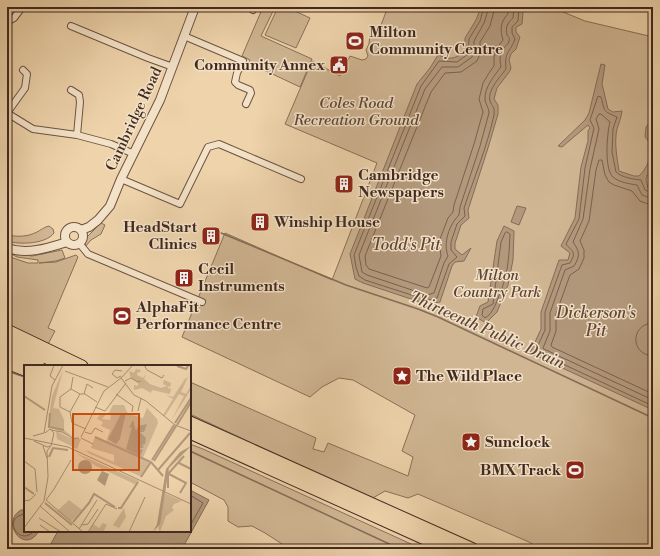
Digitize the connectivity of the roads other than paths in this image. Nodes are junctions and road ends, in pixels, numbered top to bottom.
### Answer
1 (195, 7) edge
2 (20, 10) dead end
3 (7, 22) edge
4 (72, 26) dead end
5 (184, 36) junction
6 (173, 67) junction
7 (23, 70) dead end
8 (71, 90) dead end
9 (246, 104) dead end
10 (7, 113) edge
11 (77, 135) junction
12 (134, 154) junction
13 (121, 179) junction
14 (301, 179) dead end
15 (81, 230) junction
16 (67, 242) junction
17 (79, 243) junction
18 (7, 248) edge
19 (202, 302) dead end
20 (7, 330) edge
21 (7, 341) edge
22 (7, 352) edge
23 (7, 363) edge
24 (37, 365) edge
25 (63, 365) edge
26 (80, 365) edge
27 (24, 370) edge
28 (191, 422) edge
29 (191, 433) edge
30 (447, 549) edge
31 (473, 549) edge

1 - 5 street, Cambridge Road
2 - 3 street
4 - 6 street
5 - 6 street, Cambridge Road
5 - 9 street
6 - 12 street, Cambridge Road
7 - 10 street
8 - 11 street
10 - 11 street
11 - 12 street
12 - 13 street, Cambridge Road
13 - 14 street
13 - 15 street, Cambridge Road
15 - 16 street
15 - 17 street
16 - 17 street
16 - 18 street
17 - 19 street
20 - 26 highway
21 - 25 highway
22 - 24 highway
23 - 27 highway
28 - 31 highway
29 - 30 highway

